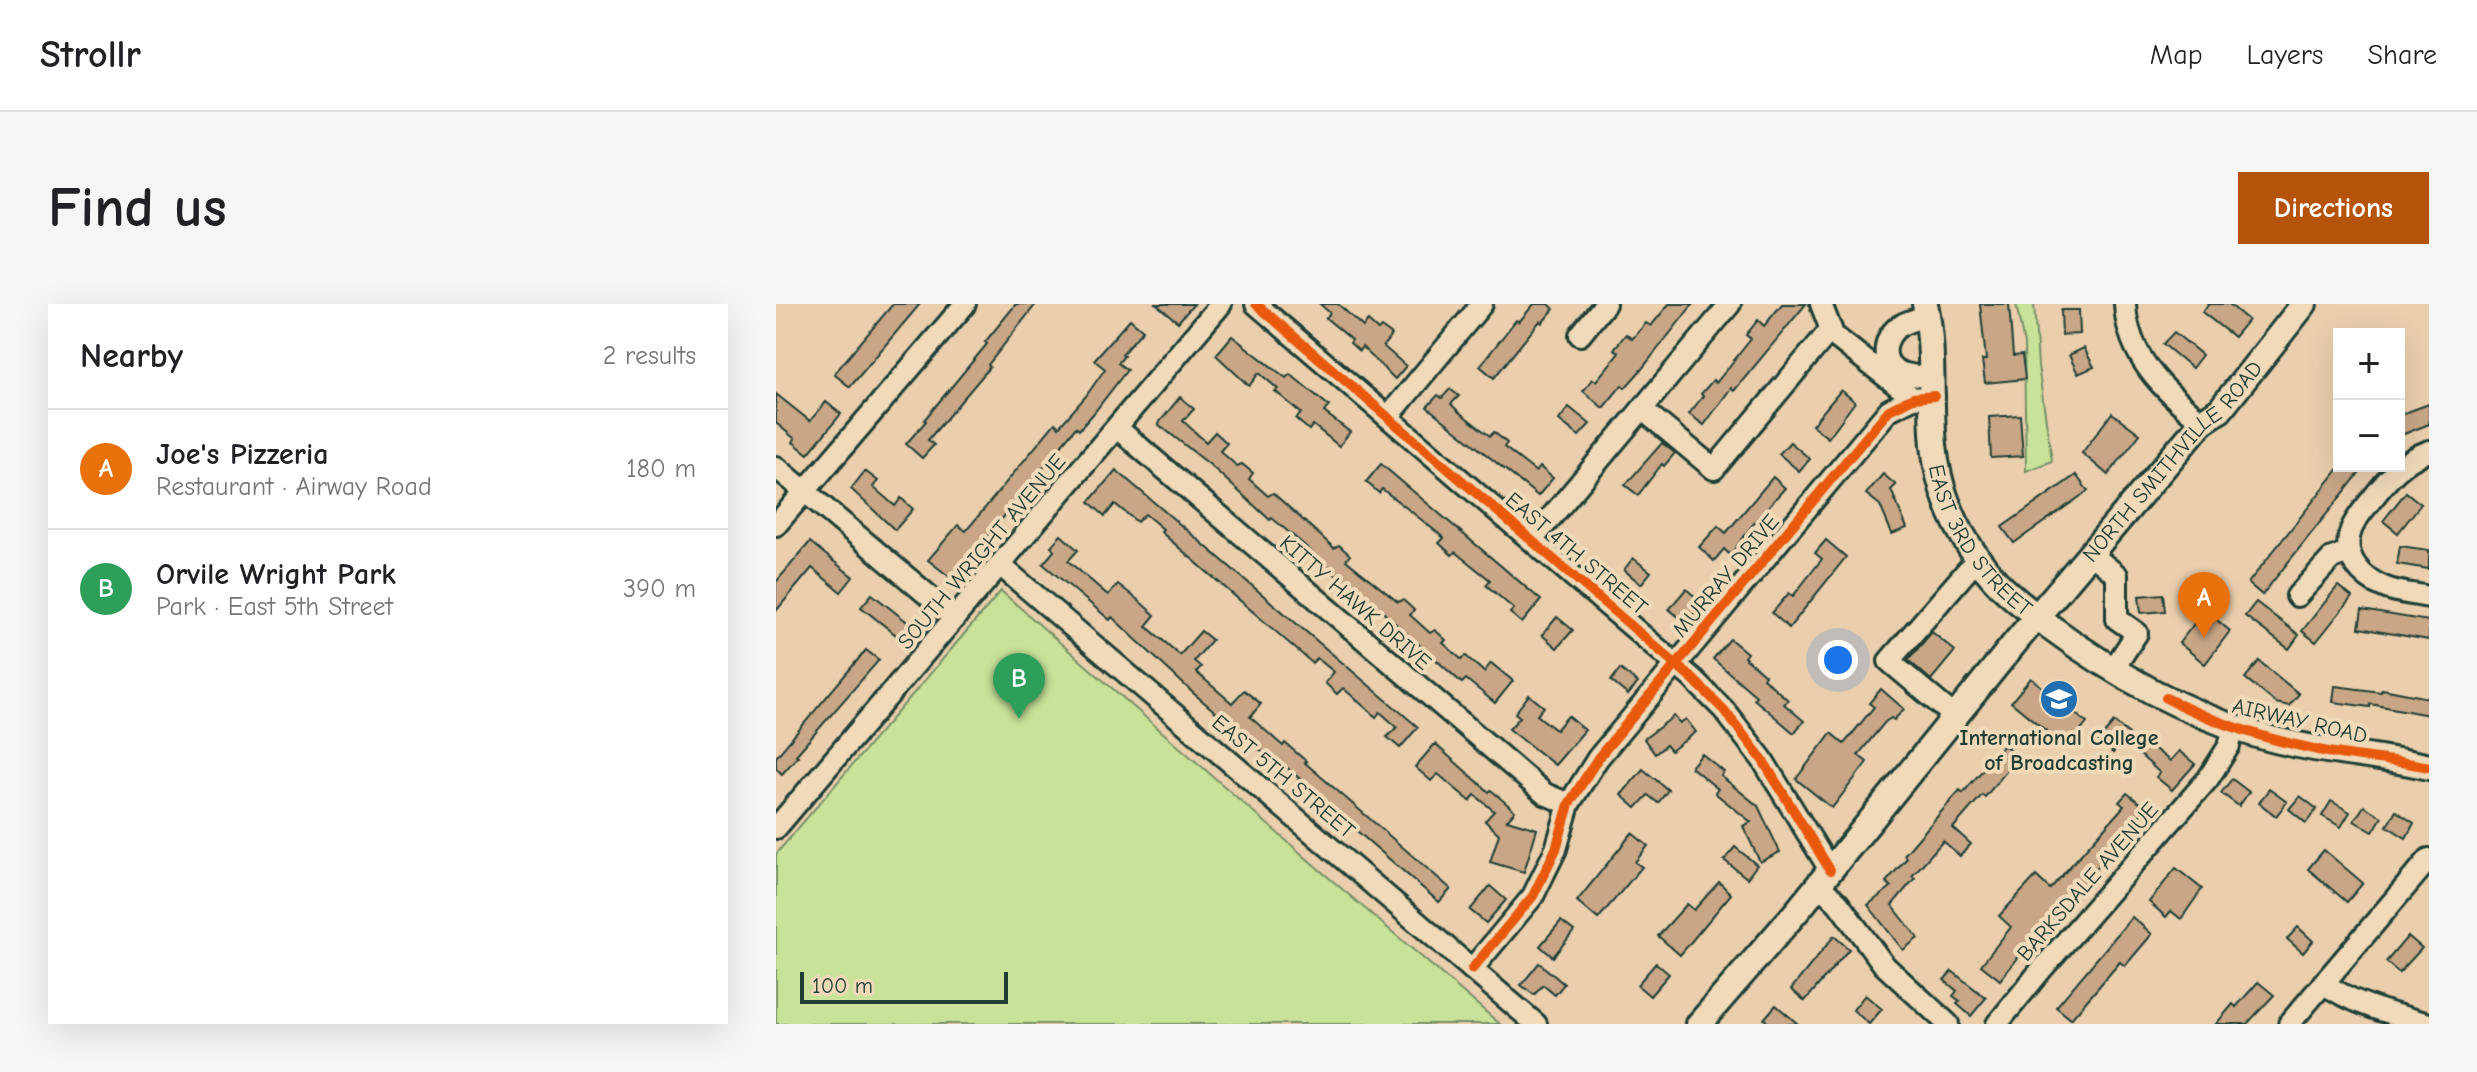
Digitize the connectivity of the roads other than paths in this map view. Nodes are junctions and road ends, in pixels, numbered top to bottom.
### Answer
1 (965, 304) edge
2 (1221, 304) edge
3 (1256, 304) edge
4 (1482, 304) edge
5 (1605, 304) edge
6 (1730, 304) edge
7 (1821, 304) edge
8 (2125, 304) edge
9 (2304, 304) edge
10 (1926, 310) edge
11 (1831, 329) junction
12 (1580, 335) dead end
13 (1927, 390) junction
14 (1642, 409) junction
15 (1388, 417) junction
16 (2202, 422) junction
17 (1117, 428) junction
18 (2429, 451) edge
19 (776, 467) edge
20 (805, 491) junction
21 (776, 525) edge
22 (1532, 540) junction
23 (2349, 552) junction
24 (2091, 554) junction
25 (1978, 558) junction
26 (1000, 565) junction
27 (2297, 596) dead end
28 (2429, 597) edge
29 (2037, 617) junction
30 (955, 618) junction
31 (1677, 665) junction
32 (2114, 668) junction
33 (2166, 698) joint
34 (1955, 717) junction
35 (2234, 727) junction
36 (2429, 767) edge
37 (1569, 804) junction
38 (776, 828) edge
39 (2429, 859) edge
40 (1824, 878) junction
41 (1472, 969) junction
42 (2323, 983) junction
43 (1536, 1024) edge
44 (1699, 1024) edge
45 (1948, 1024) edge
46 (1997, 1024) edge
47 (2289, 1024) edge
48 (2429, 1024) edge

1 - 20 street
2 - 17 street, SOUTH WRIGHT AVENUE
3 - 15 street, EAST 4TH STREET
4 - 15 street
5 - 12 street
6 - 14 street
7 - 11 street
8 - 16 street
9 - 16 main road, NORTH SMITHVILLE ROAD
10 - 13 main road, EAST 3RD STREET
10 - 13 street
11 - 13 street
11 - 14 street
13 - 25 main road, EAST 3RD STREET
13 - 31 street, MURRAY DRIVE
14 - 22 street
15 - 22 street, EAST 4TH STREET
16 - 24 main road, NORTH SMITHVILLE ROAD
17 - 26 street, SOUTH WRIGHT AVENUE
17 - 37 street, KITTY HAWK DRIVE
18 - 23 street
19 - 20 street
20 - 21 street
20 - 30 street
22 - 31 street, EAST 4TH STREET
23 - 27 street
23 - 28 street
24 - 29 main road, NORTH SMITHVILLE ROAD
24 - 32 street
25 - 29 main road, EAST 3RD STREET
25 - 34 street
26 - 30 street, SOUTH WRIGHT AVENUE
26 - 41 street, EAST 5TH STREET
29 - 32 main road, EAST 3RD STREET
29 - 34 main road, NORTH SMITHVILLE ROAD
30 - 38 street, SOUTH WRIGHT AVENUE
31 - 37 street, MURRAY DRIVE
31 - 40 street, EAST 4TH STREET
32 - 33 main road, EAST 3RD STREET
33 - 35 main road, AIRWAY ROAD
34 - 40 main road, NORTH SMITHVILLE ROAD
35 - 36 main road, AIRWAY ROAD
35 - 46 street, BARKSDALE AVENUE
37 - 41 street, MURRAY DRIVE
39 - 42 street
40 - 44 main road, NORTH SMITHVILLE ROAD
40 - 45 street, EAST 4TH STREET
41 - 43 street, EAST 5TH STREET
42 - 47 street
42 - 48 street

